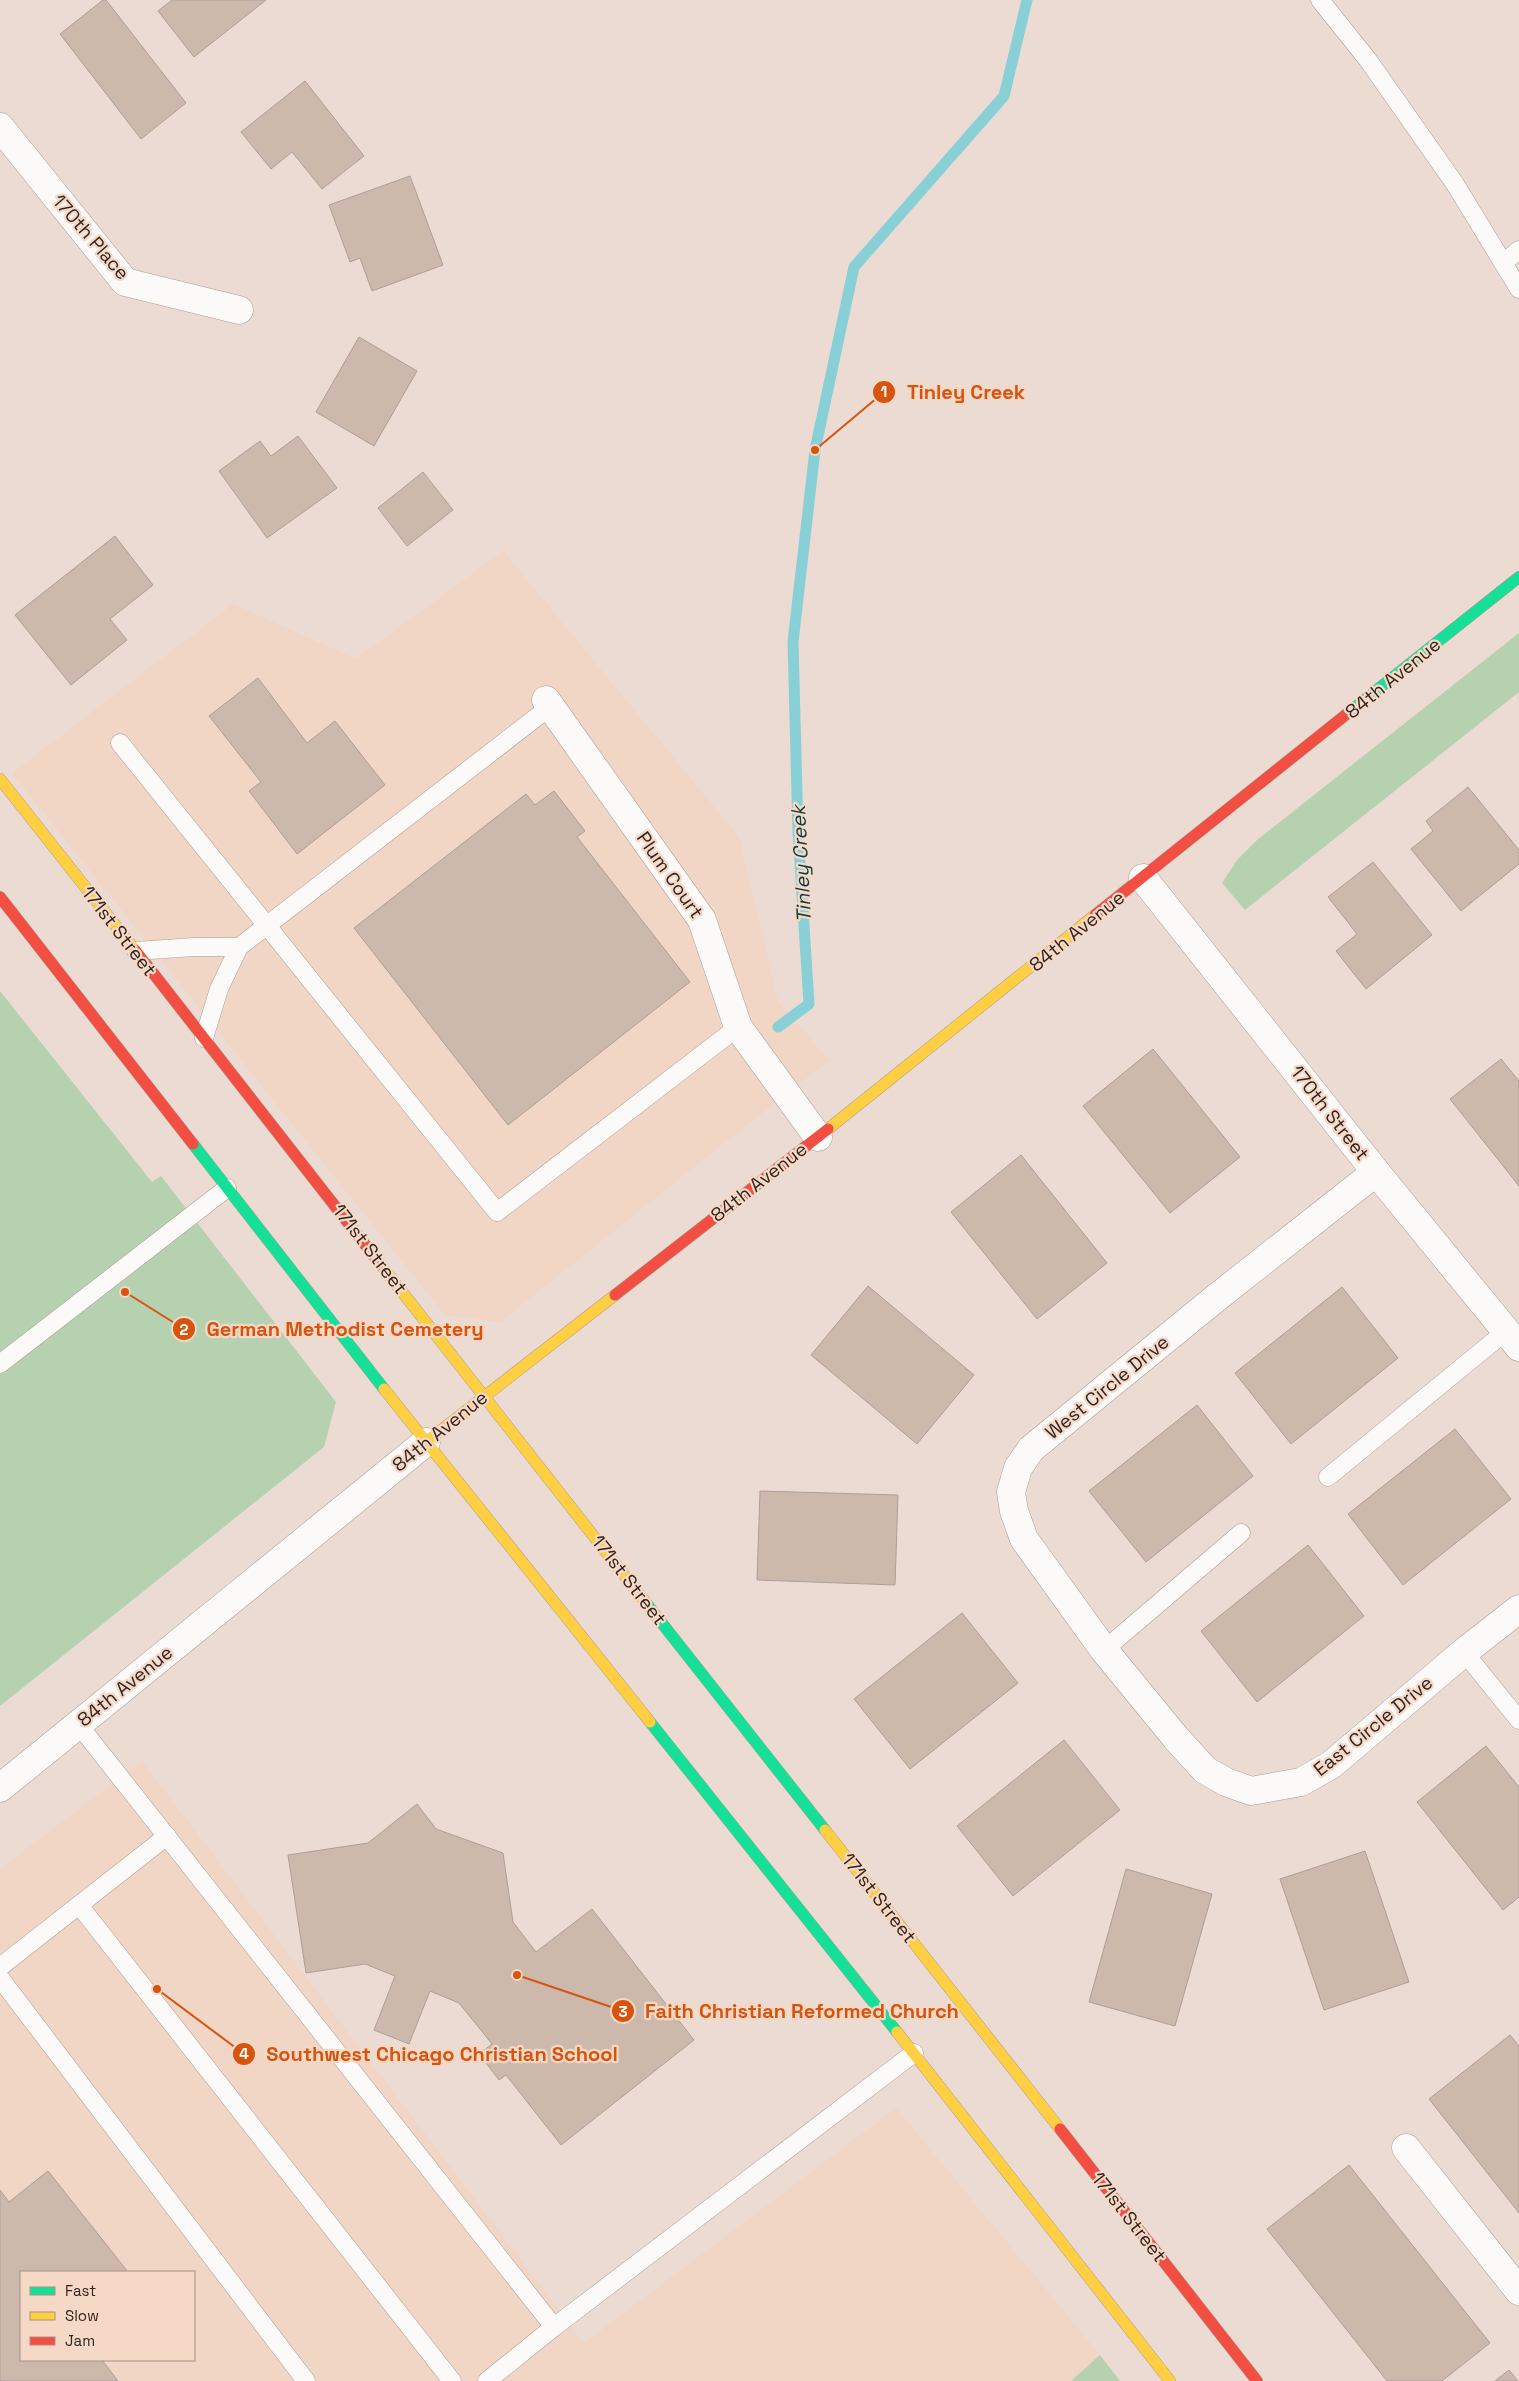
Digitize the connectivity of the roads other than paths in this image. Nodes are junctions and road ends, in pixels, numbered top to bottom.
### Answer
1 (1320, 0) edge
2 (0, 127) edge
3 (1519, 250) edge
4 (1503, 263) junction
5 (1519, 289) edge
6 (239, 310) dead end
7 (1519, 577) edge
8 (549, 703) joint
9 (120, 743) dead end
10 (0, 779) edge
11 (1143, 878) junction
12 (0, 897) edge
13 (266, 926) junction
14 (239, 947) junction
15 (136, 951) junction
16 (738, 1027) junction
17 (204, 1038) junction
18 (818, 1137) junction
19 (1376, 1172) junction
20 (227, 1188) junction
21 (1512, 1339) edge
22 (0, 1364) edge
23 (484, 1395) junction
24 (426, 1442) junction
25 (1328, 1476) dead end
26 (1241, 1533) dead end
27 (1519, 1609) edge
28 (1464, 1652) junction
29 (1108, 1655) junction
30 (1519, 1720) edge
31 (78, 1724) junction
32 (0, 1788) edge
33 (167, 1836) junction
34 (79, 1905) junction
35 (0, 1966) edge
36 (3, 1990) edge
37 (914, 2053) junction
38 (1406, 2148) dead end
39 (1519, 2291) edge
40 (554, 2327) junction
41 (306, 2381) edge
42 (452, 2381) edge
43 (487, 2381) edge
44 (1170, 2381) edge
45 (1257, 2381) edge

1 - 4 lane
2 - 6 street, 170th Place
3 - 4 lane
4 - 5 lane
7 - 11 street, 84th Avenue
8 - 13 lane
8 - 16 street, Plum Court
9 - 13 lane
10 - 15 street, 171st Street
11 - 18 street, 84th Avenue
11 - 19 street, 170th Street
12 - 20 street
13 - 14 lane
13 - 16 lane
14 - 15 lane
14 - 17 lane
15 - 17 street, 171st Street
16 - 18 street, Plum Court
17 - 23 street, 171st Street
18 - 23 street, 84th Avenue
19 - 21 street, 170th Street
19 - 29 street, West Circle Drive
20 - 22 lane
20 - 24 street
21 - 25 lane
23 - 24 street, 84th Avenue
23 - 45 street, 171st Street
24 - 31 street, 84th Avenue
24 - 37 street
26 - 29 lane
27 - 28 street, East Circle Drive
28 - 29 street, East Circle Drive
28 - 30 lane
31 - 32 street, 84th Avenue
31 - 33 lane
33 - 34 lane
33 - 40 lane
34 - 35 lane
34 - 42 lane
36 - 41 lane
37 - 40 lane
37 - 44 street
38 - 39 street
40 - 43 lane

